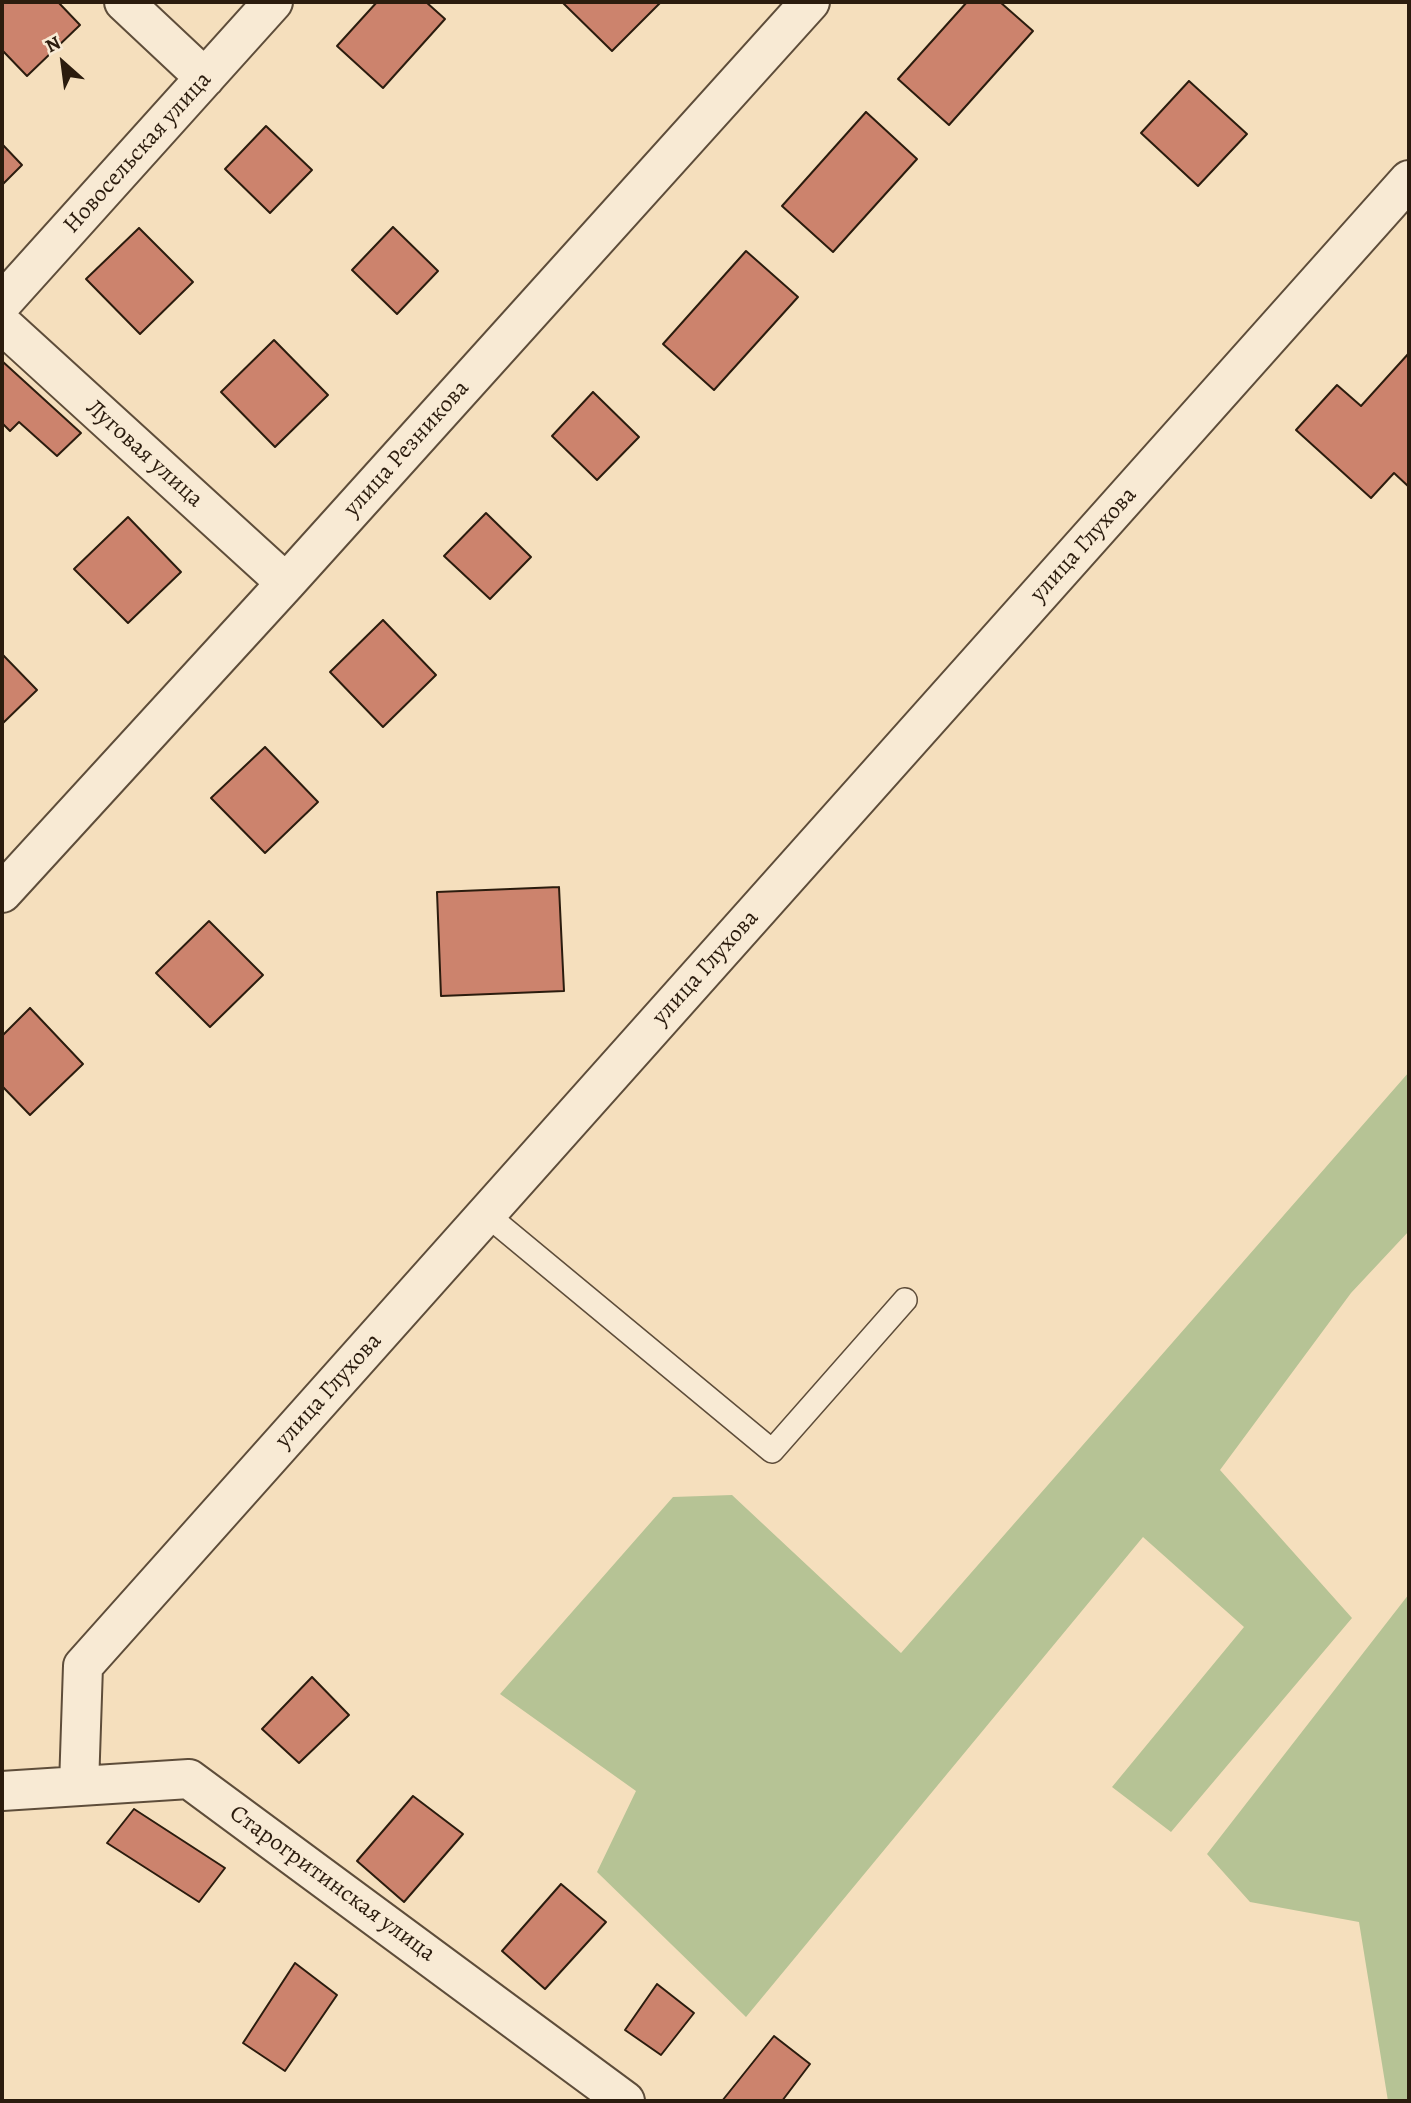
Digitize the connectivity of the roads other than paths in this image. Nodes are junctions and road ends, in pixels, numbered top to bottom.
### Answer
1 (124, 2) edge
2 (273, 2) edge
3 (810, 2) edge
4 (205, 78) junction
5 (1409, 180) edge
6 (2, 303) edge
7 (2, 324) edge
8 (286, 583) junction
9 (2, 892) edge
10 (486, 1214) junction
11 (905, 1300) dead end
12 (79, 1786) junction
13 (2, 1791) edge
14 (625, 2101) edge

1 - 4 street
2 - 4 street, Новосельская улица
3 - 8 street, улица Резникова
4 - 6 street, Новосельская улица
5 - 10 street, улица Глухова
7 - 8 street, Луговая улица
8 - 9 street, улица Резникова
10 - 11 lane
10 - 12 street, улица Глухова
12 - 13 street, Старогритинская улица
12 - 14 street, Старогритинская улица

